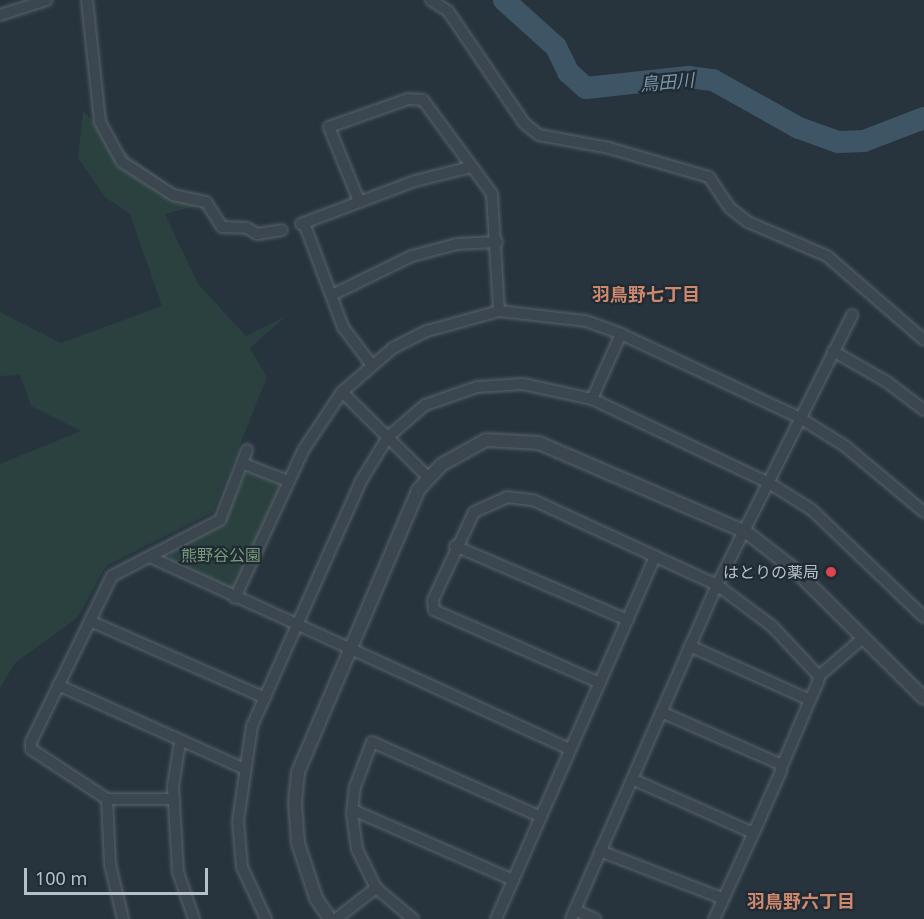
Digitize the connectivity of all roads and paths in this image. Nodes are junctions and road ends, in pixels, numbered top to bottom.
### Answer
1 (47, 0) edge
2 (87, 0) edge
3 (431, 0) edge
4 (0, 15) edge
5 (471, 167) junction
6 (359, 201) junction
7 (282, 230) dead end
8 (497, 242) junction
9 (334, 294) junction
10 (499, 311) junction
11 (852, 315) dead end
12 (621, 334) junction
13 (924, 340) edge
14 (833, 351) junction
15 (371, 364) junction
16 (342, 392) junction
17 (592, 399) junction
18 (924, 410) edge
19 (800, 418) junction
20 (387, 437) junction
21 (247, 450) dead end
22 (244, 464) junction
23 (428, 477) junction
24 (288, 481) junction
25 (769, 483) junction
26 (924, 512) edge
27 (746, 532) junction
28 (455, 546) junction
29 (656, 556) junction
30 (150, 557) junction
31 (717, 585) junction
32 (235, 598) junction
33 (924, 617) edge
34 (628, 620) junction
35 (90, 621) junction
36 (297, 626) junction
37 (863, 638) junction
38 (690, 646) junction
39 (348, 650) junction
40 (819, 676) junction
41 (600, 683) junction
42 (58, 686) junction
43 (265, 698) junction
44 (924, 698) edge
45 (810, 700) junction
46 (661, 712) junction
47 (180, 742) junction
48 (570, 749) junction
49 (782, 766) junction
50 (243, 768) junction
51 (632, 779) junction
52 (107, 799) junction
53 (174, 799) junction
54 (353, 810) junction
55 (541, 817) junction
56 (755, 830) junction
57 (600, 851) junction
58 (513, 880) junction
59 (376, 888) junction
60 (722, 902) junction
61 (573, 915) edge
62 (123, 919) edge
63 (194, 919) edge
64 (266, 919) edge
65 (330, 919) edge
66 (336, 919) edge
67 (413, 919) edge
68 (496, 919) edge
69 (595, 919) edge
70 (714, 919) edge

1 - 4 street
2 - 7 street
3 - 13 street
5 - 6 street
5 - 6 street
5 - 8 street
6 - 9 street
8 - 9 street
8 - 10 street
9 - 15 street
10 - 12 street
10 - 15 street
11 - 14 street
12 - 17 street
12 - 19 street
14 - 18 street
14 - 19 street
15 - 16 street
16 - 20 street
16 - 24 street
17 - 20 street
17 - 25 street
19 - 25 street
19 - 26 street
20 - 23 street
20 - 36 street
21 - 22 street
22 - 24 street
22 - 30 street
23 - 27 street
23 - 39 street
24 - 32 street
25 - 27 street
25 - 33 street
27 - 31 street
27 - 37 street
28 - 29 street
28 - 34 street
28 - 41 street
29 - 31 street
29 - 34 street
30 - 32 street
30 - 35 street
31 - 38 street
31 - 40 street
32 - 36 street
34 - 41 street
35 - 42 street
35 - 43 street
36 - 39 street
36 - 43 street
37 - 40 street
37 - 44 street
38 - 45 street
38 - 46 street
39 - 48 street
39 - 65 street
40 - 45 street
41 - 48 street
42 - 47 street
42 - 52 street
43 - 50 street
45 - 49 street
46 - 49 street
46 - 51 street
47 - 50 street
47 - 53 street
48 - 55 street
49 - 56 street
50 - 64 street
51 - 56 street
51 - 57 street
52 - 53 street
52 - 62 street
53 - 63 street
54 - 55 street
54 - 58 street
54 - 59 street
55 - 58 street
56 - 60 street
57 - 60 street
57 - 61 street
58 - 68 street
59 - 66 street
59 - 67 street
60 - 70 street
61 - 69 street

